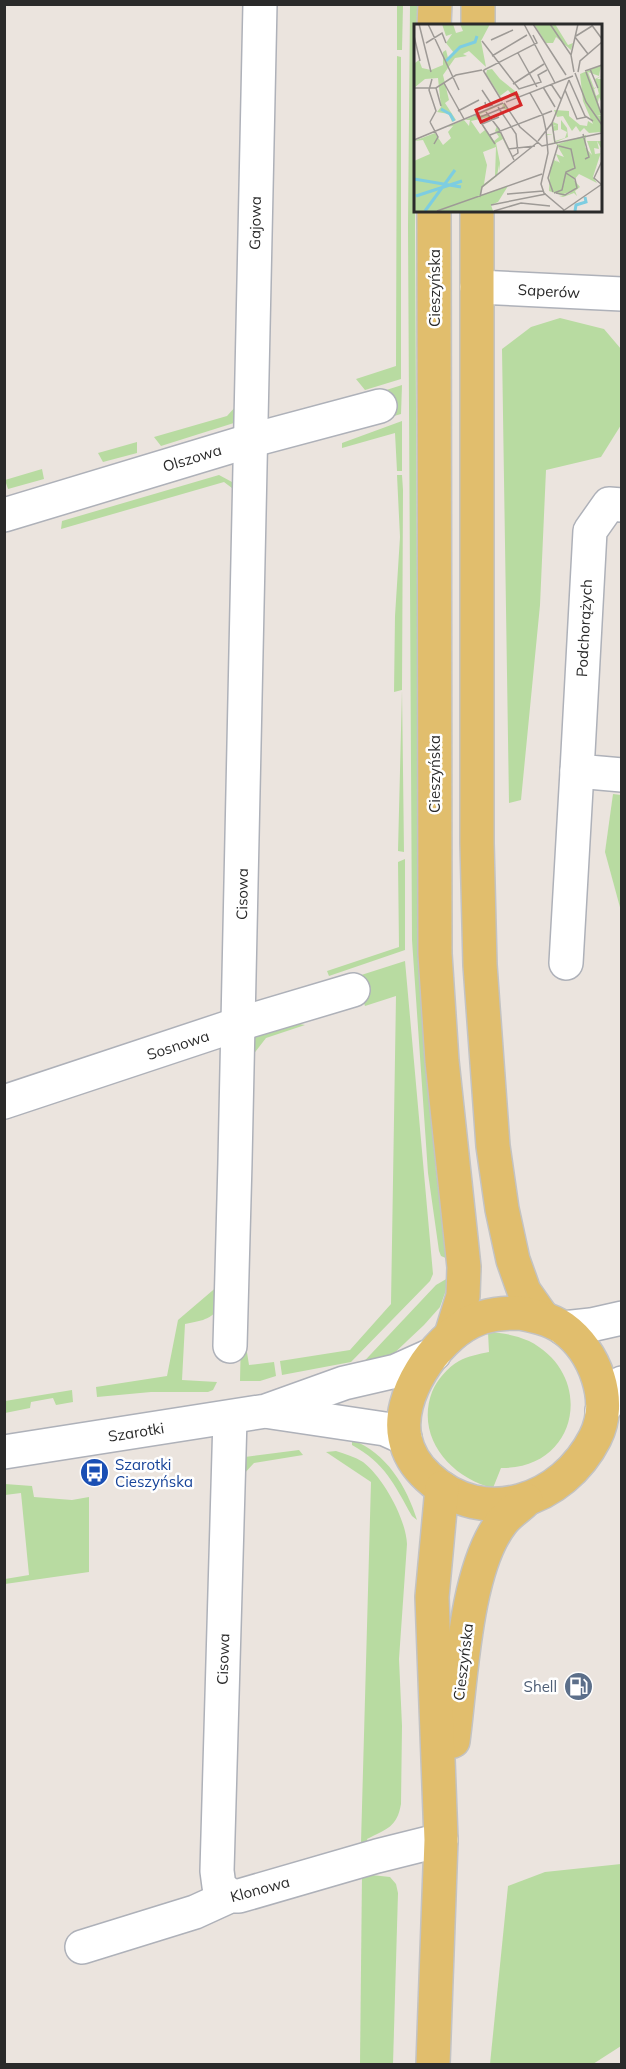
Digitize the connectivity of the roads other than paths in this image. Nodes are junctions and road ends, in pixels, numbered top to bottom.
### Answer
1 (260, 4) edge
2 (435, 4) edge
3 (478, 4) edge
4 (434, 24) edge
5 (478, 24) edge
6 (434, 212) edge
7 (477, 212) edge
8 (477, 287) junction
9 (621, 294) edge
10 (380, 406) dead end
11 (249, 441) junction
12 (621, 505) edge
13 (4, 515) edge
14 (577, 771) junction
15 (621, 775) edge
16 (566, 963) dead end
17 (352, 990) dead end
18 (239, 1024) junction
19 (4, 1102) edge
20 (621, 1318) edge
21 (553, 1323) junction
22 (442, 1344) junction
23 (230, 1346) dead end
24 (621, 1383) edge
25 (267, 1411) junction
26 (602, 1411) junction
27 (230, 1418) junction
28 (405, 1438) junction
29 (4, 1452) edge
30 (442, 1488) junction
31 (526, 1500) junction
32 (441, 1840) junction
33 (230, 1896) junction
34 (82, 1947) dead end
35 (433, 2064) edge

1 - 11 street, Gajowa
2 - 4 main road
3 - 5 main road
6 - 22 main road, Cieszyńska
7 - 8 main road
8 - 9 street, Saperów
8 - 21 main road
10 - 11 street, Olszowa
11 - 13 street, Olszowa
11 - 18 street, Cisowa
12 - 14 street, Podchorążych
14 - 15 street
14 - 16 street, Podchorążych
17 - 18 street, Sosnowa
18 - 19 street, Sosnowa
18 - 23 street, Cisowa
20 - 21 street
21 - 22 main road
21 - 26 main road
22 - 25 street, Szarotki
22 - 28 main road
24 - 26 street
25 - 27 street, Szarotki
25 - 28 street, Szarotki
26 - 31 main road
27 - 29 street, Szarotki
27 - 33 street, Cisowa
28 - 30 main road
30 - 31 main road
30 - 32 main road, Cieszyńska
31 - 32 main road, Cieszyńska
32 - 33 street, Klonowa
32 - 35 main road, Cieszyńska
33 - 34 street, Klonowa

